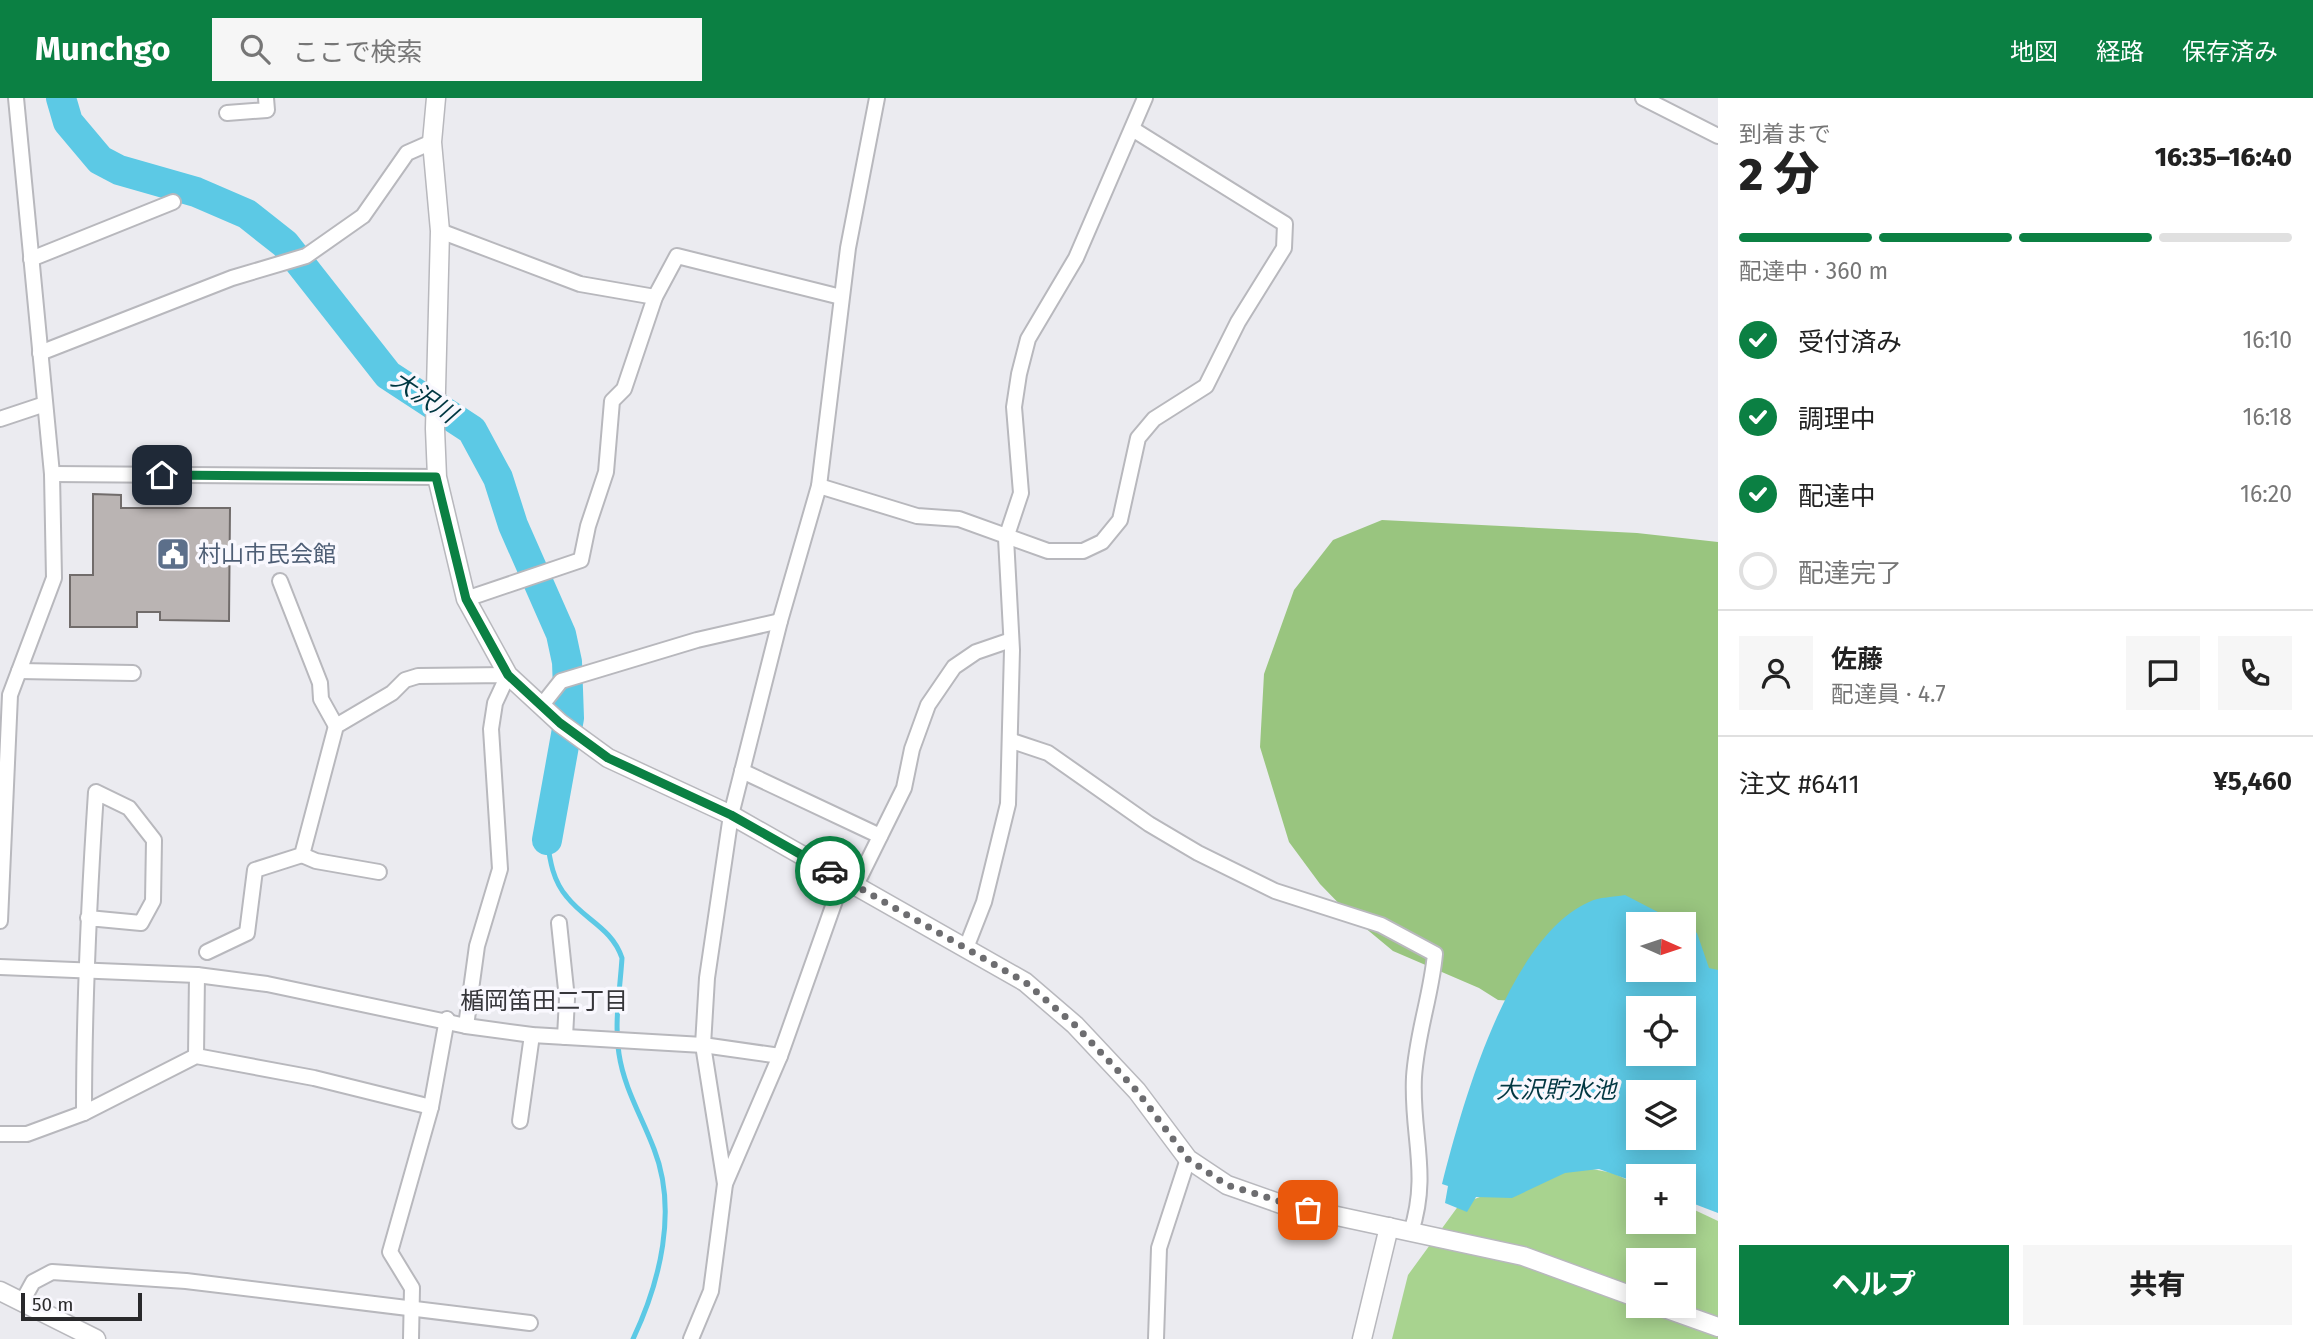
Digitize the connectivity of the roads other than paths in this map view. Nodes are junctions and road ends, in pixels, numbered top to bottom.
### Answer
1 (16, 98) edge
2 (266, 98) edge
3 (436, 98) edge
4 (877, 98) edge
5 (1145, 98) edge
6 (1643, 98) edge
7 (1671, 104) edge
8 (228, 113) dead end
9 (1134, 130) junction
10 (1718, 136) edge
11 (432, 142) junction
12 (173, 202) dead end
13 (440, 231) junction
14 (31, 259) junction
15 (655, 297) junction
16 (841, 297) junction
17 (40, 353) junction
18 (45, 404) junction
19 (0, 419) edge
20 (52, 474) junction
21 (436, 477) junction
22 (819, 486) junction
23 (1006, 538) junction
24 (280, 581) dead end
25 (466, 599) junction
26 (780, 621) junction
27 (1010, 640) junction
28 (19, 671) junction
29 (132, 673) dead end
30 (508, 675) junction
31 (542, 705) junction
32 (336, 726) junction
33 (1012, 741) junction
34 (742, 771) junction
35 (3, 794) edge
36 (731, 815) junction
37 (880, 836) junction
38 (302, 855) junction
39 (379, 872) dead end
40 (850, 882) junction
41 (88, 918) junction
42 (0, 921) edge
43 (559, 922) dead end
44 (966, 948) junction
45 (207, 952) dead end
46 (0, 967) edge
47 (85, 973) junction
48 (197, 975) junction
49 (447, 1019) junction
50 (466, 1026) junction
51 (532, 1035) junction
52 (565, 1037) junction
53 (703, 1045) junction
54 (196, 1056) junction
55 (780, 1056) junction
56 (431, 1107) junction
57 (84, 1114) junction
58 (520, 1121) dead end
59 (0, 1134) edge
60 (1188, 1159) junction
61 (725, 1184) junction
62 (1389, 1227) junction
63 (1411, 1232) junction
64 (0, 1291) edge
65 (1626, 1294) edge
66 (22, 1302) junction
67 (412, 1309) junction
68 (1693, 1318) edge
69 (530, 1323) dead end
70 (1718, 1327) edge
71 (96, 1339) edge
72 (411, 1339) edge
73 (691, 1339) edge
74 (1156, 1339) edge
75 (1362, 1339) edge

1 - 14 street
2 - 8 street
3 - 11 street
4 - 16 street
5 - 9 street
6 - 7 street
7 - 10 street
9 - 23 street
9 - 23 street
11 - 13 street
11 - 17 street
12 - 14 street
13 - 15 street
13 - 21 street
14 - 17 street
15 - 16 street
15 - 25 street
16 - 22 street
17 - 18 street
18 - 19 street
18 - 20 street
20 - 21 street
20 - 28 street
21 - 25 street
22 - 23 street
22 - 26 street
23 - 27 street
24 - 32 street
25 - 30 street
26 - 31 street
26 - 34 street
27 - 33 street
27 - 37 street
28 - 29 street
28 - 35 street
30 - 31 street
30 - 32 street
30 - 50 street
31 - 36 street
32 - 38 street
33 - 44 street
33 - 63 street
34 - 36 street
34 - 37 street
35 - 42 street
36 - 40 street
36 - 53 street
37 - 40 street
38 - 39 street
38 - 45 street
40 - 44 street
40 - 55 street
41 - 41 street
41 - 47 street
43 - 52 street
44 - 60 street
46 - 47 street
47 - 48 street
47 - 57 street
48 - 49 street
48 - 54 street
49 - 50 street
49 - 56 street
50 - 51 street
51 - 52 street
51 - 58 street
52 - 53 street
53 - 55 street
53 - 61 street
54 - 56 street
54 - 57 street
55 - 61 street
56 - 67 street
57 - 59 street
60 - 62 street
60 - 74 street
61 - 73 street
62 - 63 street
62 - 75 street
63 - 65 street
64 - 66 street
66 - 67 street
66 - 71 street
67 - 69 street
67 - 72 street
68 - 70 street

